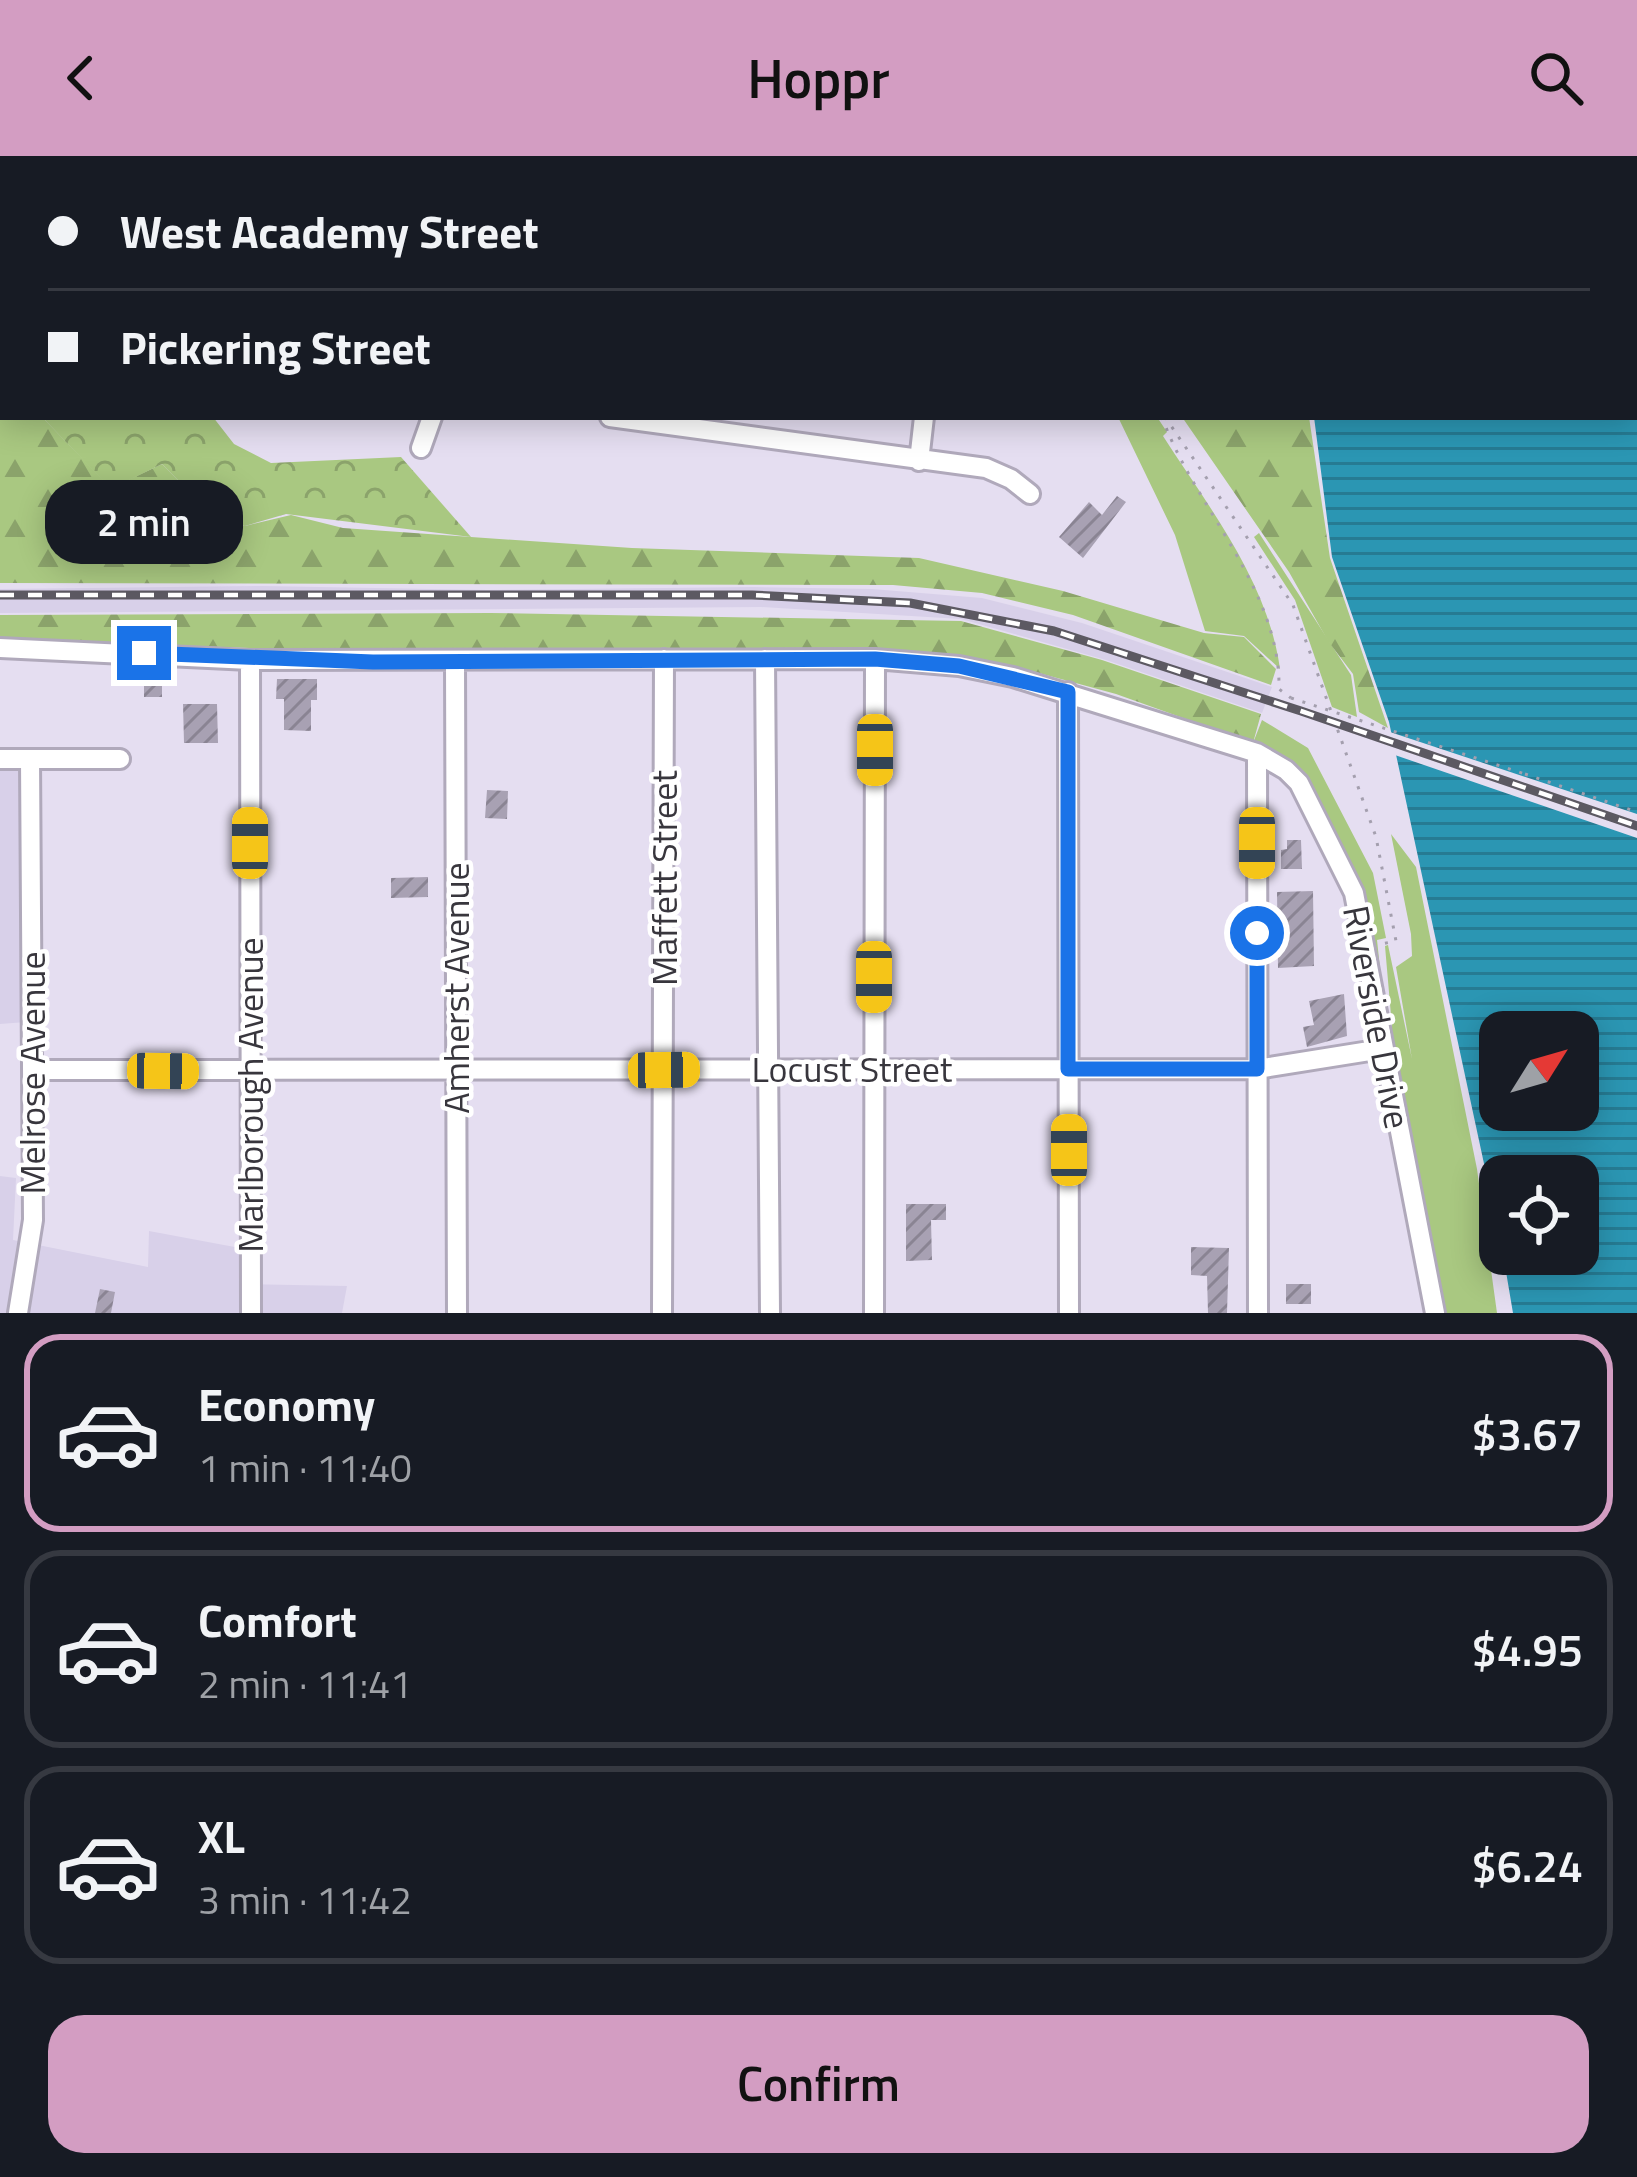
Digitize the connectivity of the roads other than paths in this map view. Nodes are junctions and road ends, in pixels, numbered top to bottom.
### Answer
1 (431, 420) edge
2 (631, 420) edge
3 (924, 420) edge
4 (421, 448) dead end
5 (919, 461) junction
6 (1030, 494) dead end
7 (0, 648) edge
8 (664, 659) junction
9 (765, 659) junction
10 (875, 659) junction
11 (250, 660) junction
12 (455, 662) junction
13 (1068, 692) junction
14 (1256, 753) junction
15 (0, 759) edge
16 (30, 759) junction
17 (120, 759) dead end
18 (1382, 1049) junction
19 (873, 1068) junction
20 (457, 1069) junction
21 (769, 1069) junction
22 (1068, 1069) junction
23 (1257, 1069) junction
24 (33, 1070) junction
25 (664, 1070) junction
26 (250, 1072) junction
27 (18, 1313) edge
28 (251, 1313) edge
29 (457, 1313) edge
30 (662, 1313) edge
31 (770, 1313) edge
32 (874, 1313) edge
33 (1069, 1313) edge
34 (1258, 1313) edge
35 (1435, 1313) edge

1 - 4 street
2 - 5 street
3 - 5 street
5 - 6 street
7 - 11 street
8 - 9 street
8 - 12 street
8 - 25 street, Maffett Street
9 - 10 street
9 - 21 street
10 - 13 street
10 - 19 street
11 - 12 street
11 - 26 street, Marlborough Avenue
12 - 20 street, Amherst Avenue
13 - 14 street
13 - 22 street
14 - 18 street, Riverside Drive
14 - 23 street
15 - 16 street
16 - 17 street
16 - 24 street, Melrose Avenue
18 - 23 street, Locust Street
18 - 35 street, Riverside Drive
19 - 21 street, Locust Street
19 - 22 street, Locust Street
19 - 32 street
20 - 25 street, Locust Street
20 - 26 street, Locust Street
20 - 29 street, Amherst Avenue
21 - 25 street, Locust Street
21 - 31 street
22 - 23 street, Locust Street
22 - 33 street
23 - 34 street
24 - 26 street, Locust Street
24 - 27 street, Melrose Avenue
25 - 30 street, Maffett Street
26 - 28 street, Marlborough Avenue

